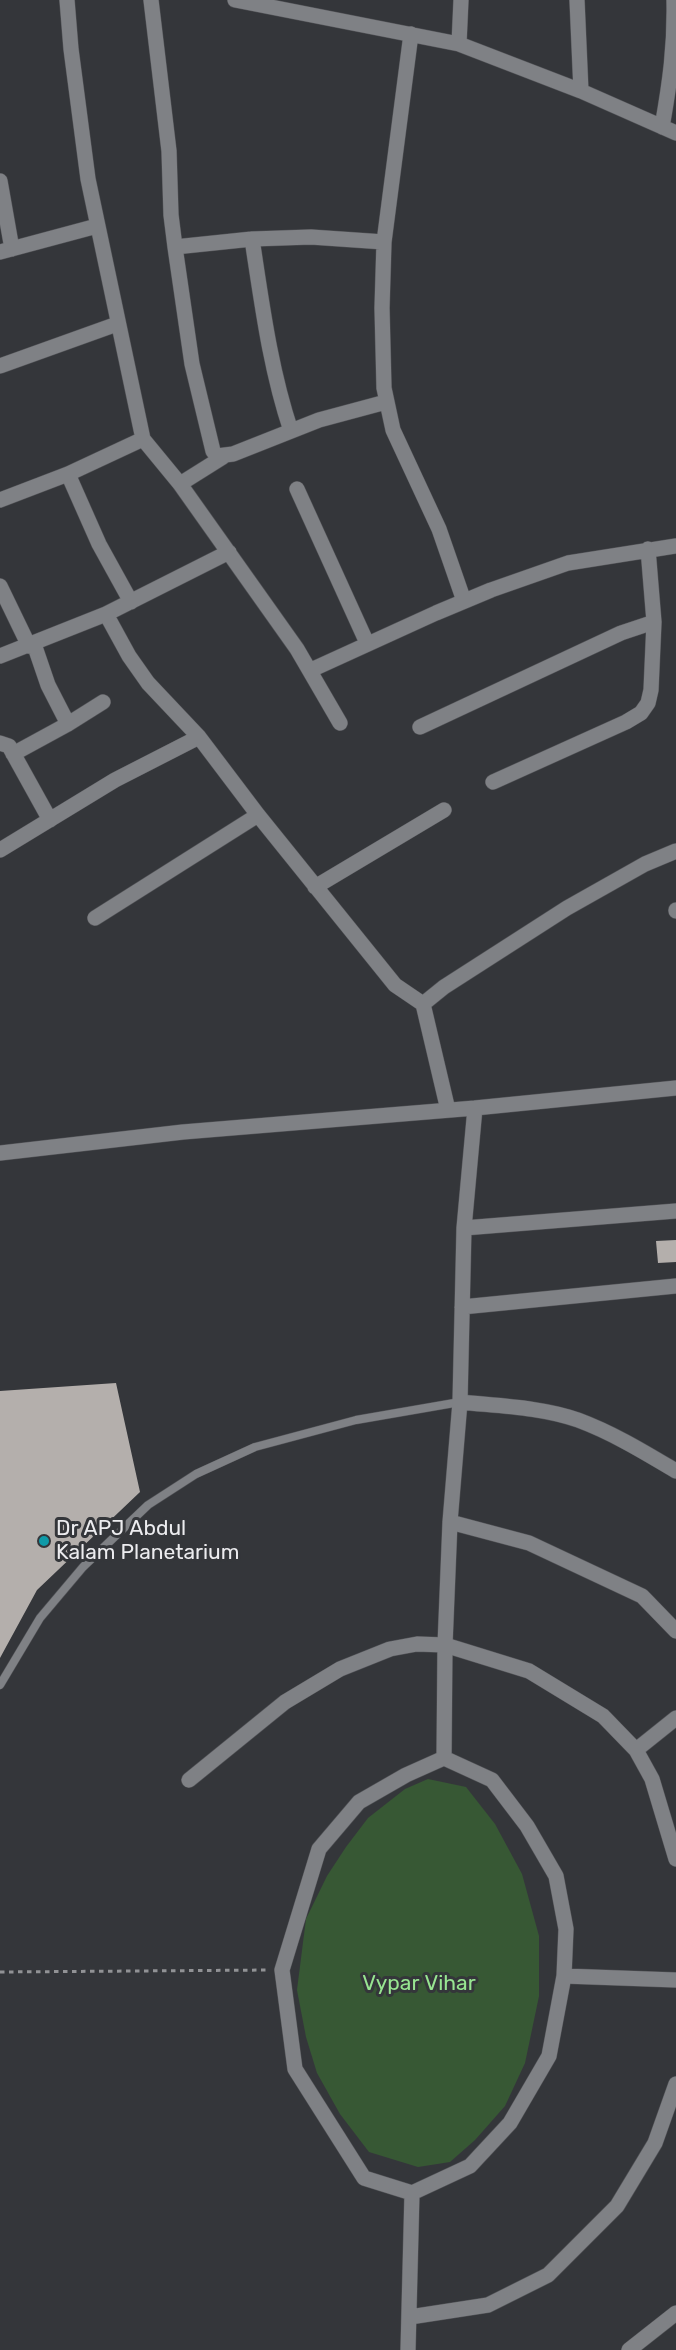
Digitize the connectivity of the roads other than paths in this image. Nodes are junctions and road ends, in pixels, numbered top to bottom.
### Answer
1 (67, 0) edge
2 (151, 0) edge
3 (235, 0) edge
4 (327, 0) edge
5 (461, 0) edge
6 (577, 0) edge
7 (674, 0) edge
8 (325, 16) junction
9 (411, 34) junction
10 (459, 44) junction
11 (581, 91) junction
12 (669, 130) edge
13 (0, 181) edge
14 (97, 226) junction
15 (252, 239) junction
16 (384, 242) junction
17 (175, 247) junction
18 (6, 250) edge
19 (117, 324) junction
20 (0, 366) edge
21 (386, 402) junction
22 (291, 430) junction
23 (143, 439) junction
24 (223, 457) junction
25 (68, 474) junction
26 (180, 484) junction
27 (297, 489) dead end
28 (0, 500) edge
29 (676, 546) edge
30 (648, 549) junction
31 (229, 552) junction
32 (0, 586) edge
33 (464, 601) junction
34 (131, 602) junction
35 (106, 615) junction
36 (654, 622) junction
37 (367, 643) junction
38 (29, 646) junction
39 (0, 656) edge
40 (311, 670) junction
41 (104, 702) dead end
42 (340, 723) dead end
43 (68, 724) junction
44 (420, 727) dead end
45 (199, 737) junction
46 (0, 743) edge
47 (13, 754) junction
48 (493, 782) dead end
49 (444, 810) dead end
50 (258, 815) junction
51 (50, 820) junction
52 (0, 850) edge
53 (676, 851) edge
54 (315, 887) junction
55 (95, 918) dead end
56 (423, 1004) junction
57 (676, 1088) edge
58 (475, 1108) junction
59 (448, 1110) junction
60 (0, 1153) edge
61 (676, 1211) edge
62 (464, 1228) junction
63 (676, 1286) edge
64 (462, 1307) junction
65 (460, 1402) junction
66 (676, 1471) edge
67 (450, 1522) junction
68 (676, 1631) edge
69 (445, 1645) junction
70 (0, 1684) edge
71 (676, 1718) edge
72 (636, 1750) junction
73 (444, 1758) junction
74 (189, 1780) dead end
75 (676, 1859) edge
76 (564, 1976) junction
77 (676, 1980) edge
78 (676, 2084) edge
79 (412, 2193) junction
80 (676, 2313) edge
81 (410, 2317) junction
82 (408, 2350) edge
83 (629, 2350) edge

1 - 14 street
2 - 17 street
3 - 8 street
4 - 8 street
5 - 10 street
6 - 11 street
7 - 12 street
8 - 9 street
9 - 10 street
9 - 16 street
10 - 11 street
11 - 12 street
13 - 18 street
14 - 18 street
14 - 19 street
15 - 16 street
15 - 17 street
15 - 22 street
16 - 21 street
17 - 24 street
19 - 20 street
19 - 23 street
21 - 22 street
21 - 33 street
22 - 24 street
23 - 25 street
23 - 26 street
24 - 26 street
25 - 28 street
25 - 34 street
26 - 31 street
27 - 37 street
29 - 30 street
30 - 33 street
30 - 36 street
31 - 34 street
31 - 40 street
32 - 38 street
33 - 37 street
34 - 35 street
35 - 38 street
35 - 45 street
36 - 44 street
36 - 48 street
37 - 40 street
38 - 39 street
38 - 43 street
40 - 42 street
41 - 43 street
43 - 47 street
45 - 50 street
45 - 51 street
46 - 47 street
47 - 51 street
49 - 54 street
50 - 54 street
50 - 55 street
51 - 52 street
53 - 56 street
54 - 56 street
56 - 59 street
57 - 58 street
58 - 59 street
58 - 62 street
59 - 60 street
61 - 62 street
62 - 64 street
63 - 64 street
64 - 65 street
65 - 66 street
65 - 67 street
65 - 70 lane
67 - 68 street
67 - 69 street
69 - 72 street
69 - 73 street
69 - 74 street
71 - 72 street
72 - 75 street
73 - 76 street
73 - 79 street
76 - 77 street
76 - 79 street
78 - 81 street
79 - 81 street
80 - 83 street
81 - 82 street

